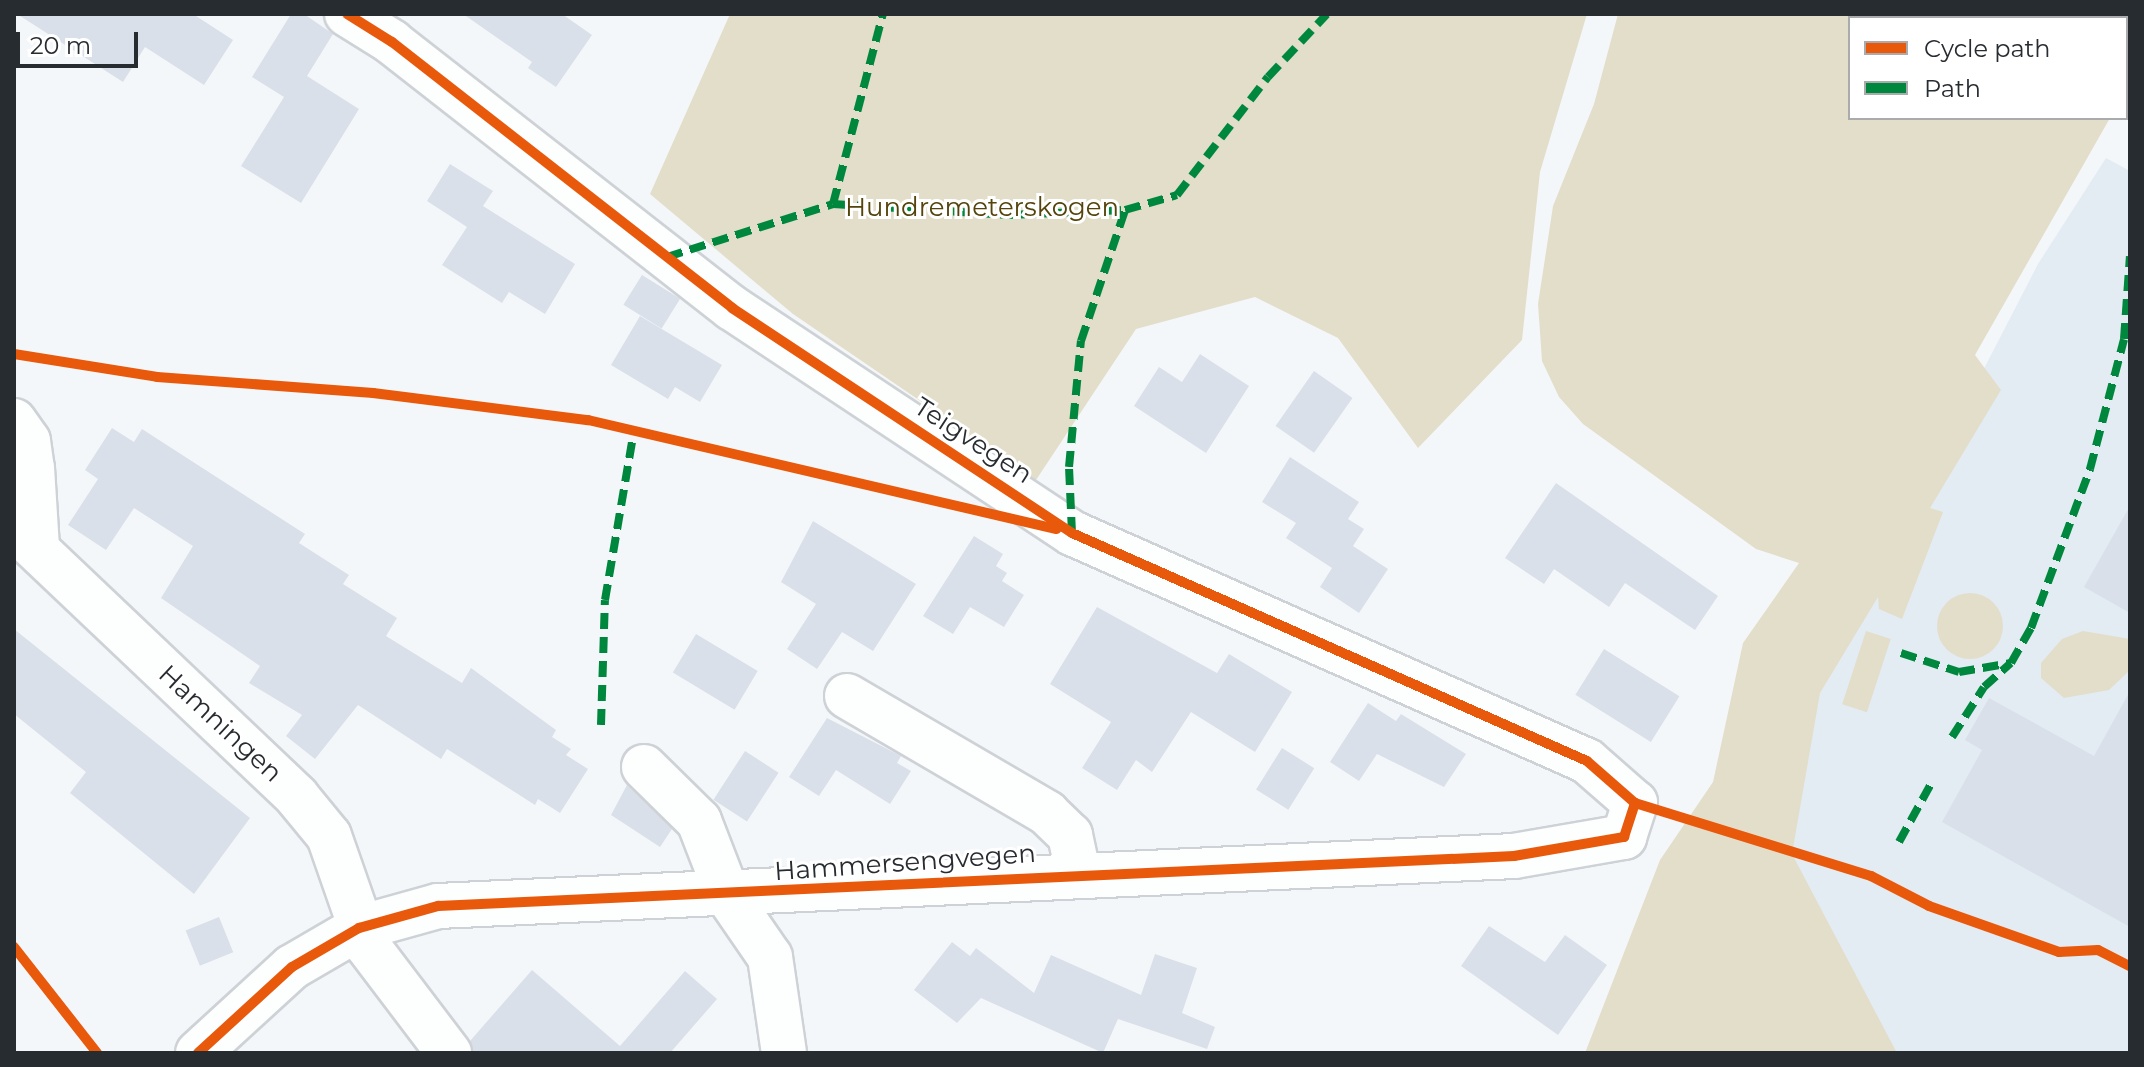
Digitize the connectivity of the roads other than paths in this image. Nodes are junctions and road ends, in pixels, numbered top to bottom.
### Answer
1 (347, 14) edge
2 (14, 421) edge
3 (25, 538) edge
4 (847, 696) dead end
5 (644, 767) dead end
6 (1635, 803) joint
7 (1078, 873) junction
8 (728, 896) junction
9 (359, 928) junction
10 (198, 1053) edge
11 (449, 1053) edge
12 (784, 1053) edge

1 - 6 street, Teigvegen
2 - 3 street, Hamningen
3 - 9 street, Hamningen
4 - 7 street, Hammersengvegen
5 - 8 street
6 - 7 street, Hammersengvegen
7 - 8 street, Hammersengvegen
8 - 9 street, Hammersengvegen
8 - 12 street
9 - 10 street, Hammersengvegen
9 - 11 street

